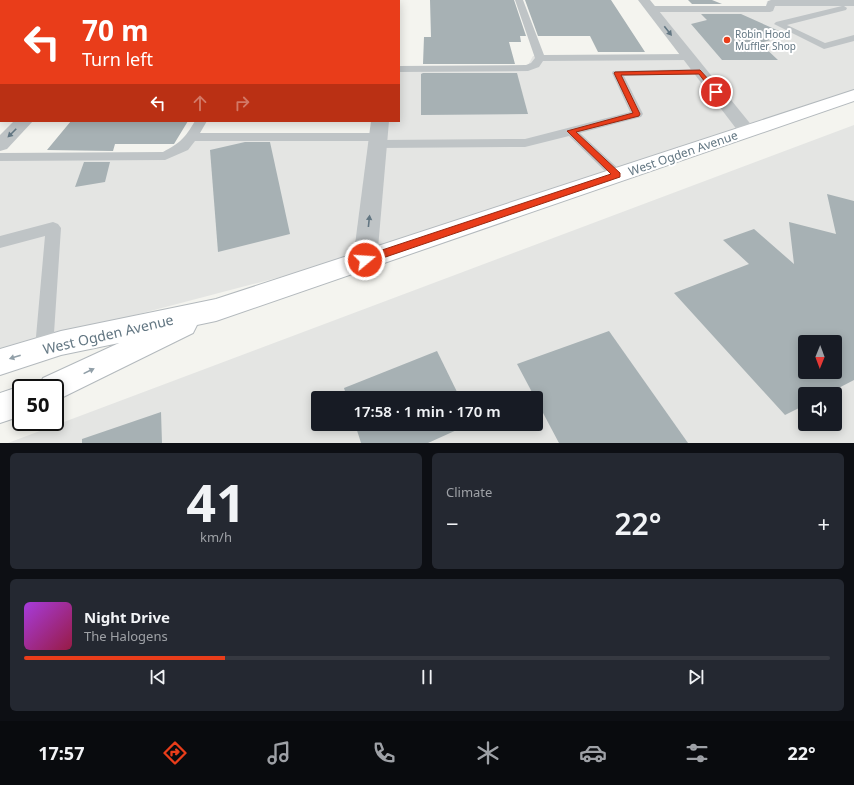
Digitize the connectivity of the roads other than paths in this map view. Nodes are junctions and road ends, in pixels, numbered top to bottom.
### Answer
1 (519, 0) edge
2 (770, 1) edge
3 (854, 3) edge
4 (648, 5) edge
5 (854, 8) edge
6 (854, 38) edge
7 (689, 57) junction
8 (540, 58) junction
9 (400, 69) edge
10 (700, 72) junction
11 (854, 95) edge
12 (23, 122) edge
13 (200, 122) edge
14 (571, 131) junction
15 (747, 132) junction
16 (378, 134) edge
17 (192, 137) junction
18 (0, 145) edge
19 (0, 157) edge
20 (617, 175) junction
21 (0, 242) edge
22 (365, 260) junction
23 (216, 310) junction
24 (44, 348) junction
25 (0, 362) edge
26 (64, 383) edge
27 (12, 404) edge
28 (0, 408) edge

1 - 8 lane
2 - 3 lane
2 - 4 lane
4 -> 7 street
5 - 6 lane
7 - 8 lane
7 - 10 street
8 - 9 lane
10 - 14 lane
10 - 15 street
11 - 15 main road, West Ogden Avenue
12 -> 18 street
13 - 17 lane
14 - 16 lane
14 - 20 lane
15 - 20 main road, West Ogden Avenue
16 - 17 lane
22 -> 16 street
17 - 19 lane
20 - 22 main road, West Ogden Avenue
21 - 24 lane
22 - 23 main road, West Ogden Avenue
23 - 24 main road, West Ogden Avenue
26 -> 23 main road, West Ogden Avenue
24 -> 25 main road, West Ogden Avenue
27 - 28 main road

